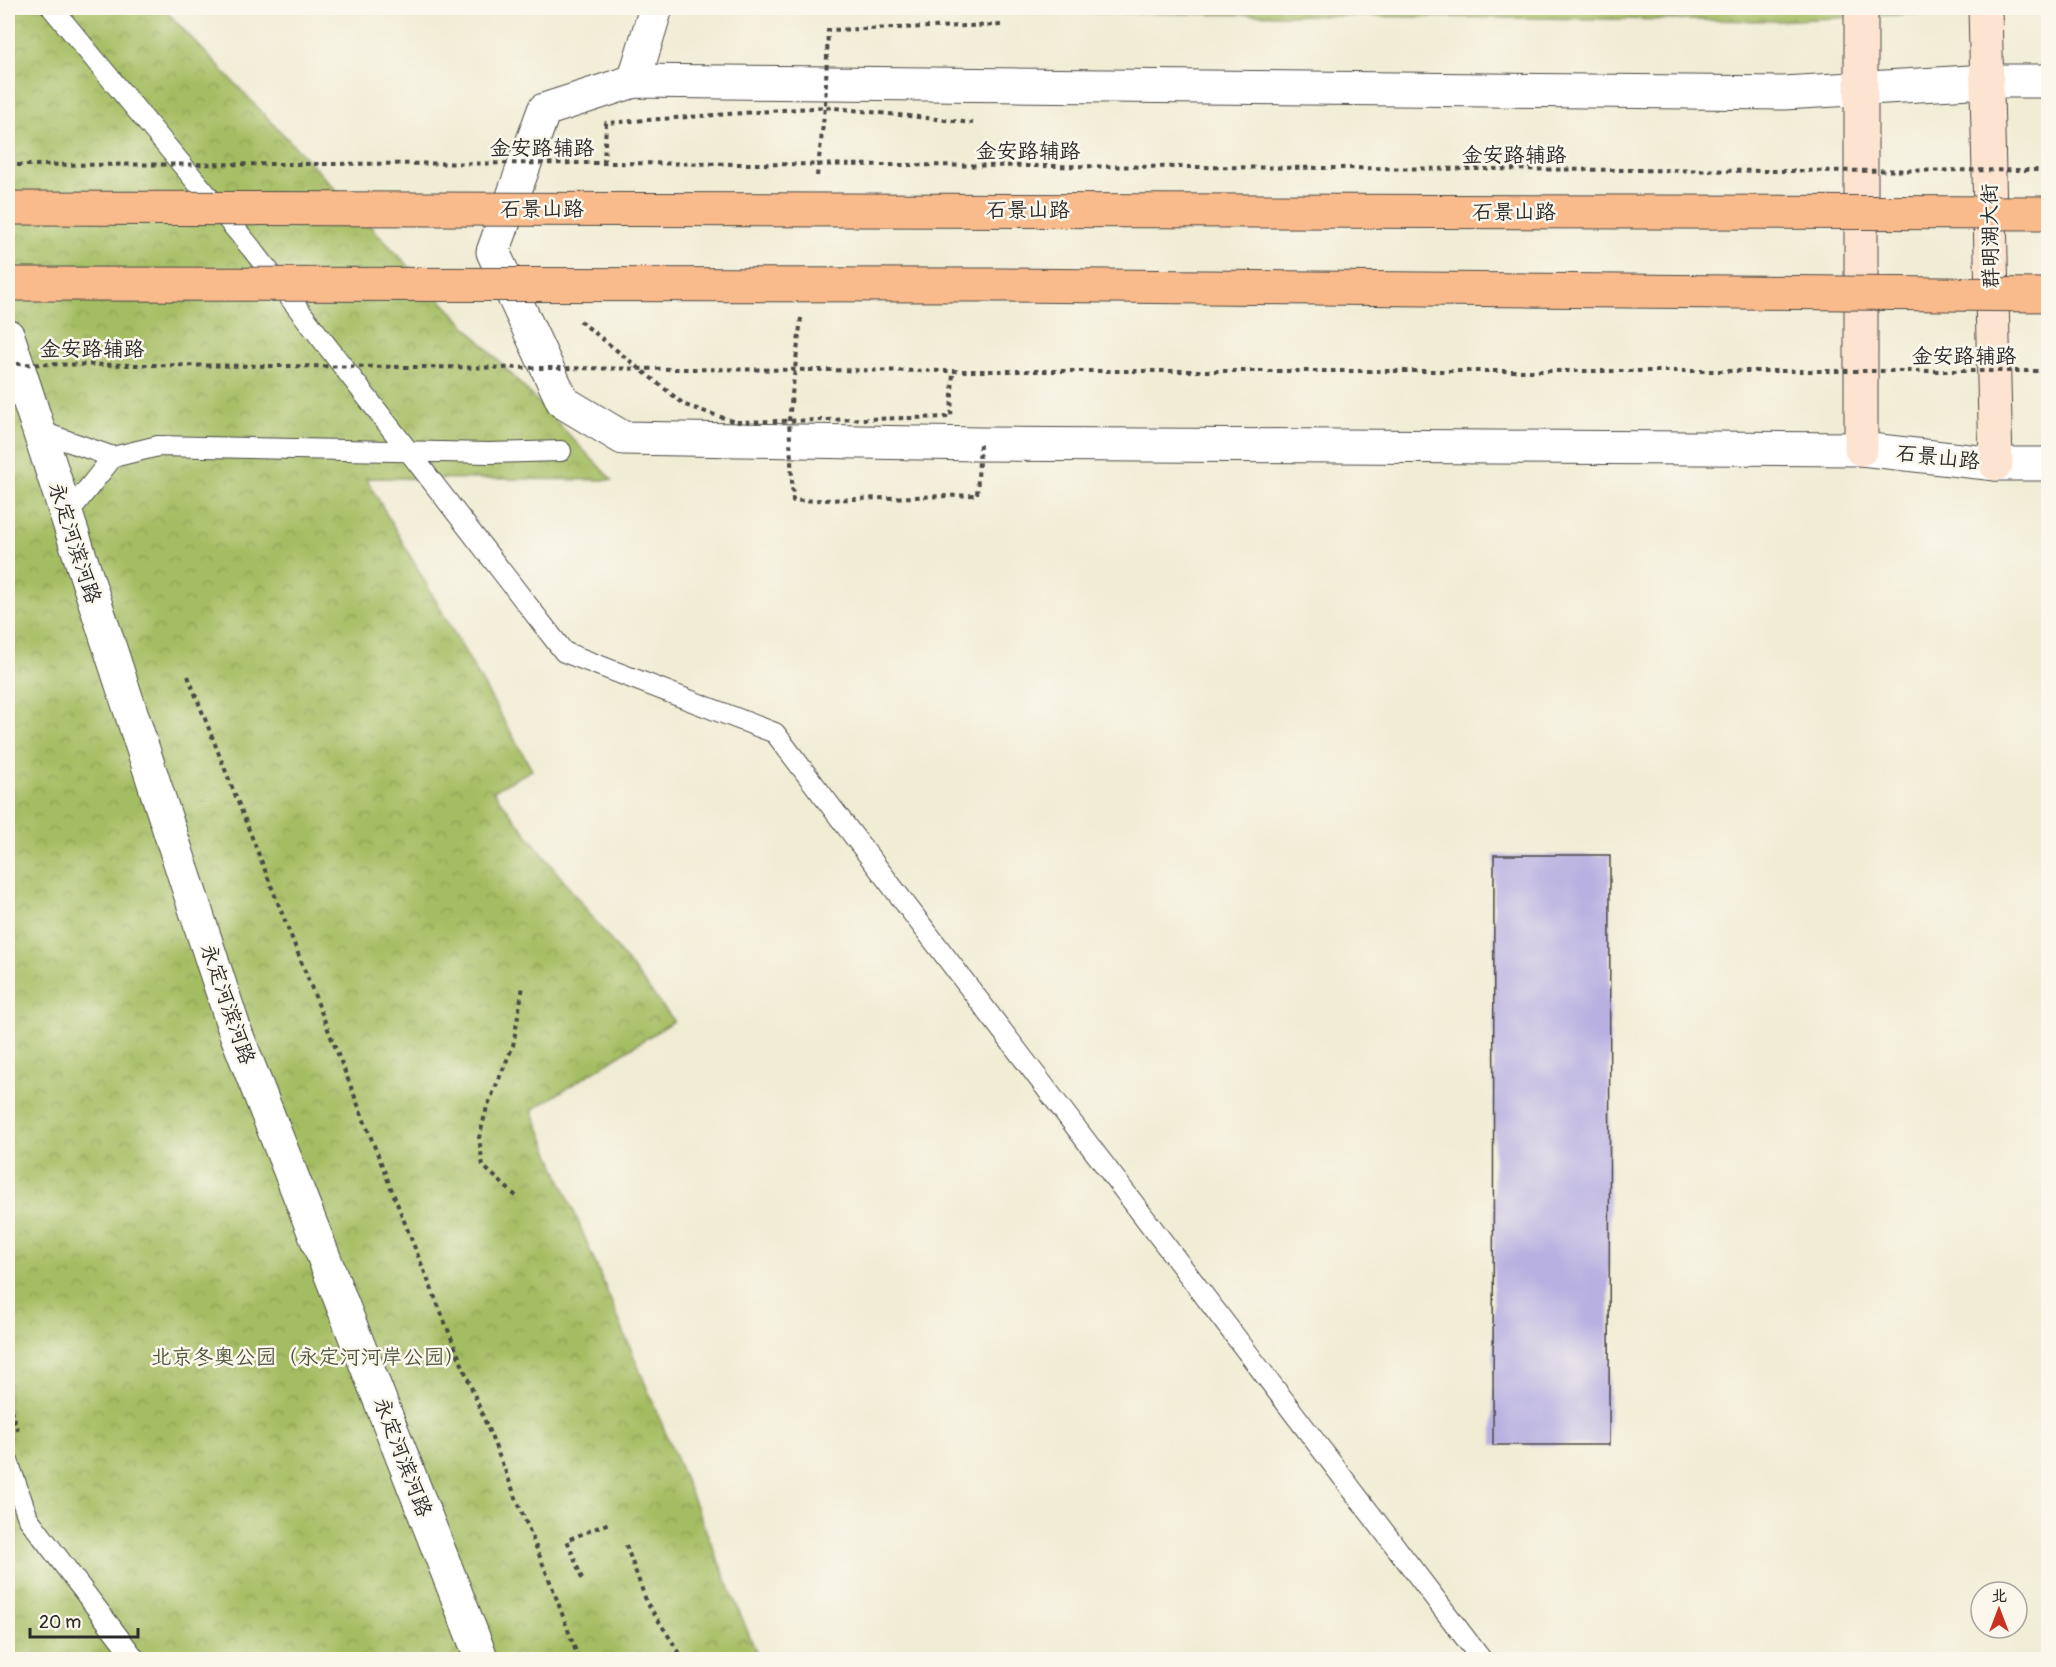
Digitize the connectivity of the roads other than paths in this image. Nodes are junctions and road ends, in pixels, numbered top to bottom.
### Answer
1 (52, 8) edge
2 (656, 8) edge
3 (1861, 8) edge
4 (1985, 8) edge
5 (634, 81) junction
6 (1986, 81) junction
7 (2049, 81) edge
8 (1862, 89) junction
9 (8, 208) edge
10 (2049, 213) edge
11 (8, 284) edge
12 (2049, 295) edge
13 (8, 336) edge
14 (39, 431) junction
15 (1861, 448) junction
16 (561, 451) dead end
17 (112, 457) junction
18 (1996, 464) junction
19 (2049, 464) edge
20 (66, 516) junction
21 (8, 1461) edge
22 (136, 1659) edge
23 (482, 1659) edge
24 (1482, 1659) edge

1 - 24 lane
2 - 5 street
3 - 8 main road
4 - 6 main road, 群明湖大街
5 - 8 street
5 - 15 street, 石景山路
6 - 7 street
6 - 8 street
6 - 18 main road, 群明湖大街
8 - 15 main road
9 - 10 main road, 石景山路, bridge
11 - 12 main road, bridge
13 - 14 street, 永定河滨河路
14 - 17 lane
14 - 20 street, 永定河滨河路
15 - 18 street, 石景山路
16 - 17 lane
17 - 20 lane
18 - 19 street, 石景山路
20 - 23 street, 永定河滨河路
21 - 22 lane

